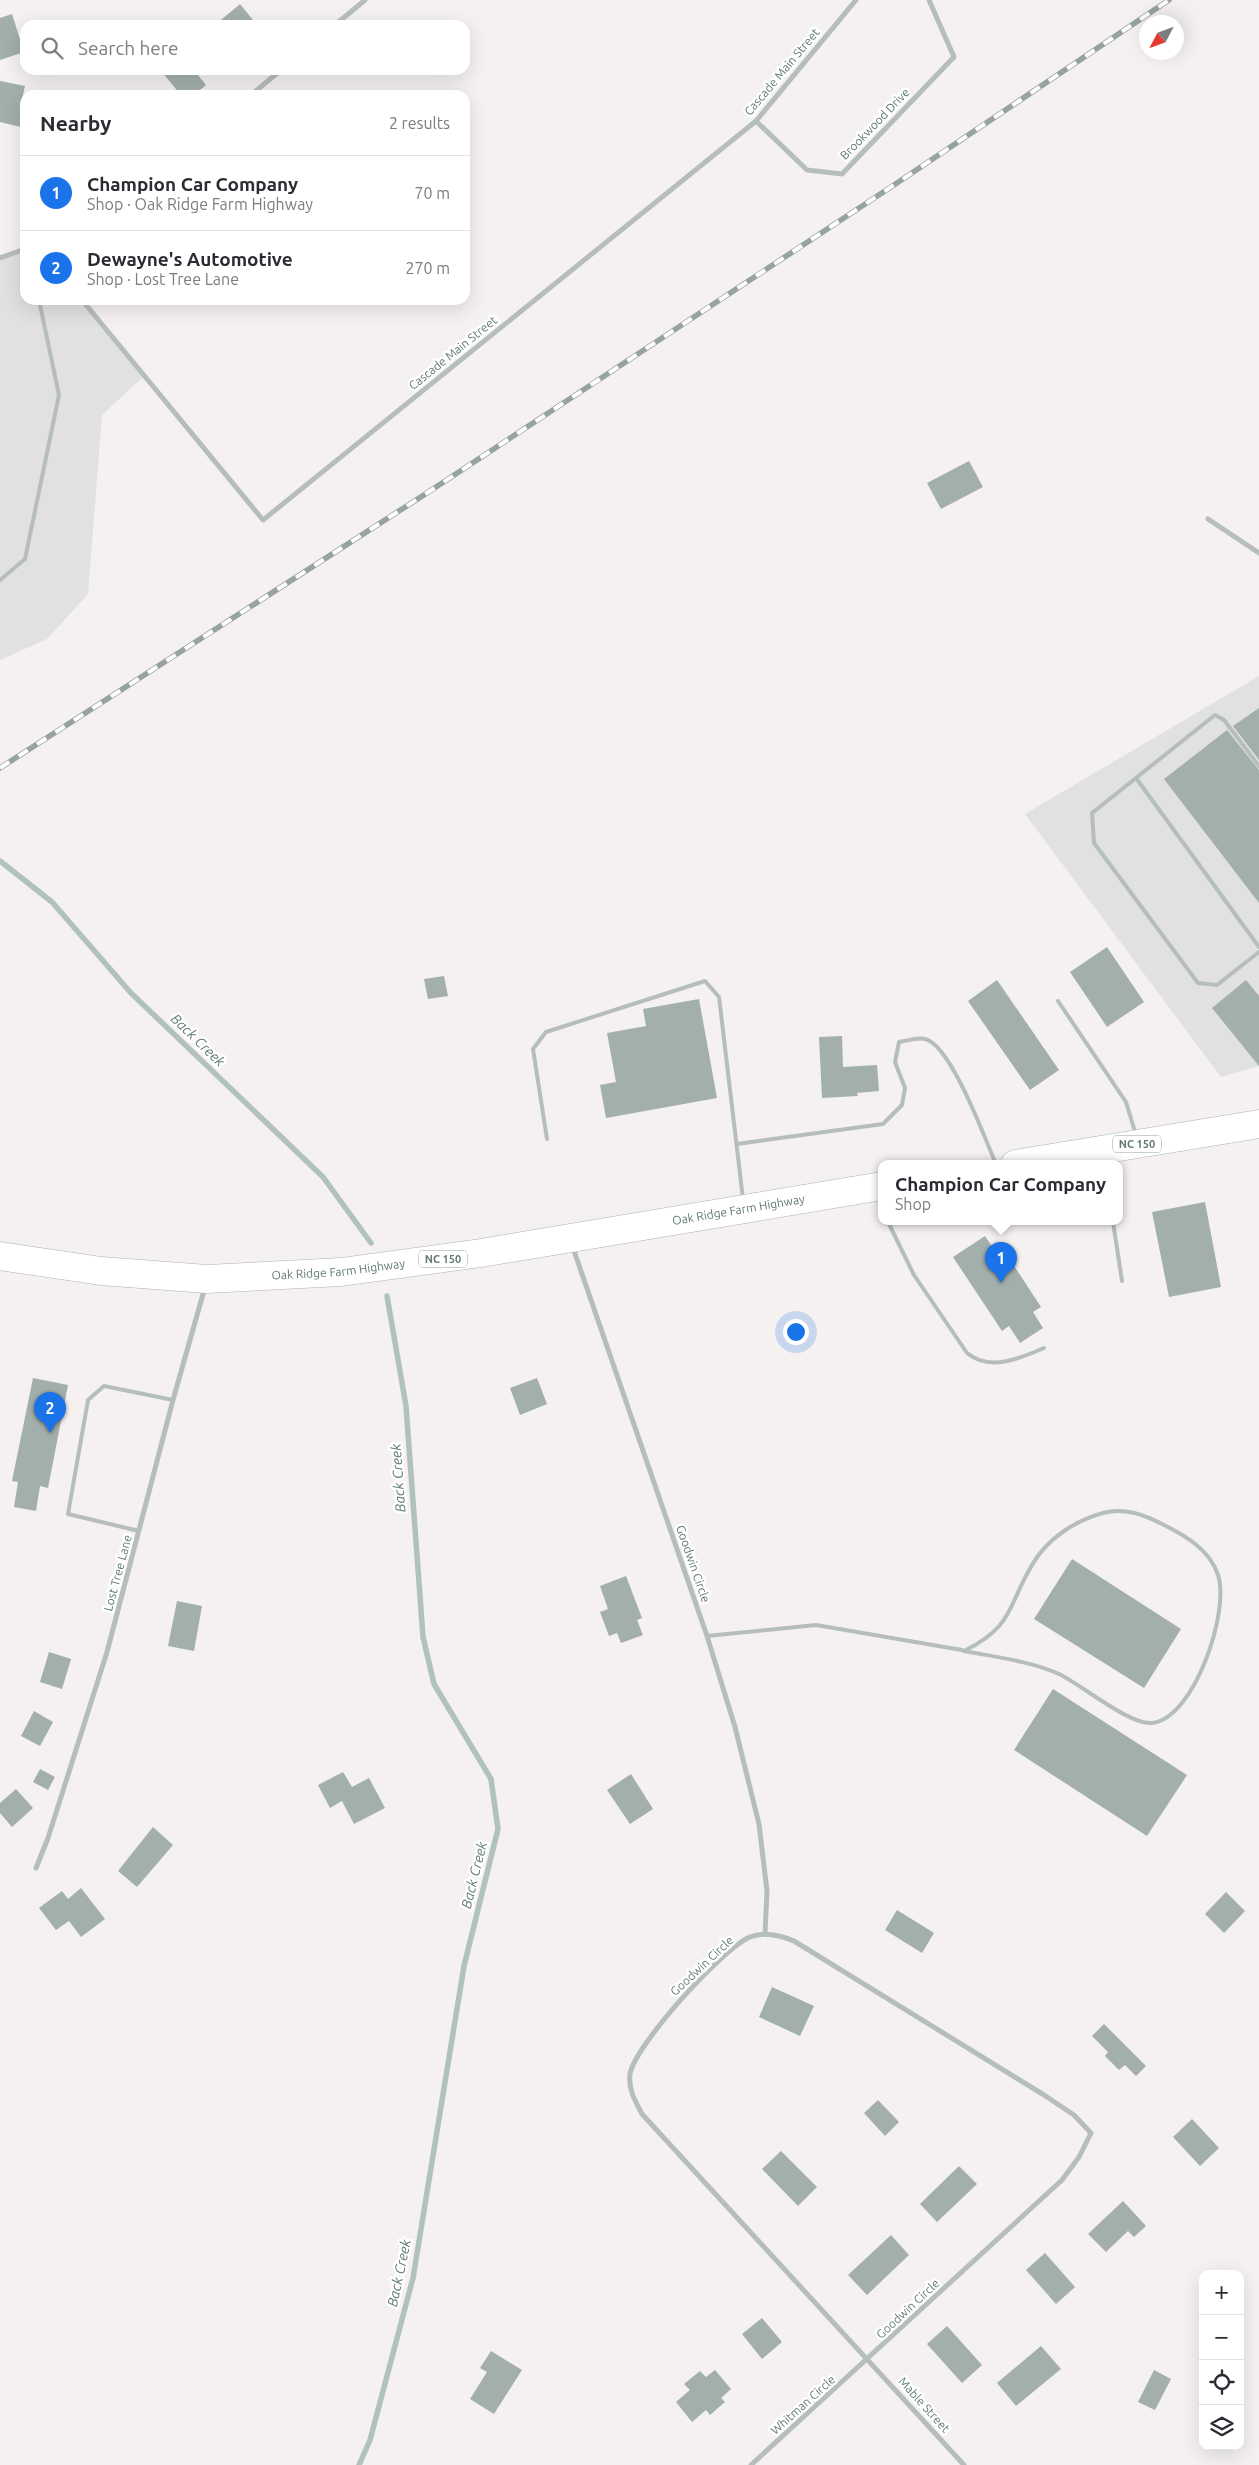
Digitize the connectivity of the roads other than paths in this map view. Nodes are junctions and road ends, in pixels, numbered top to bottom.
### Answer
1 (365, 0) edge
2 (856, 0) edge
3 (929, 0) edge
4 (341, 20) edge
5 (275, 75) edge
6 (257, 90) edge
7 (756, 120) junction
8 (20, 250) edge
9 (0, 258) edge
10 (40, 305) edge
11 (86, 305) edge
12 (1208, 519) dead end
13 (1259, 553) edge
14 (0, 580) edge
15 (1259, 766) edge
16 (1136, 778) junction
17 (1259, 947) edge
18 (1259, 952) edge
19 (1058, 1002) dead end
20 (1259, 1124) edge
21 (547, 1139) dead end
22 (737, 1144) junction
23 (1138, 1144) junction
24 (994, 1160) edge
25 (1050, 1160) edge
26 (878, 1189) edge
27 (744, 1209) junction
28 (889, 1225) edge
29 (1113, 1225) edge
30 (570, 1238) junction
31 (0, 1256) edge
32 (207, 1279) junction
33 (1122, 1281) dead end
34 (1044, 1348) dead end
35 (173, 1400) junction
36 (139, 1532) junction
37 (707, 1636) junction
38 (964, 1651) junction
39 (36, 1868) dead end
40 (765, 1934) junction
41 (869, 2359) junction
42 (751, 2465) edge
43 (964, 2465) edge

1 - 4 street
2 - 7 street, Cascade Main Street
3 - 7 street, Brookwood Drive
5 - 6 street
7 - 11 street, Cascade Main Street
8 - 9 street
10 - 14 lane
12 - 13 street
15 - 16 lane
16 - 17 lane
16 - 18 lane
19 - 23 lane
20 - 23 main road, NC 150
21 - 22 lane
22 - 24 lane
22 - 27 lane
23 - 25 main road, NC 150
26 - 27 main road, Oak Ridge Farm Highway / NC 150
27 - 30 main road, Oak Ridge Farm Highway / NC 150
28 - 34 lane
29 - 33 lane
30 - 32 main road, Oak Ridge Farm Highway / NC 150
30 - 37 street, Goodwin Circle
31 - 32 main road, Oak Ridge Farm Highway / NC 150
32 - 35 street, Lost Tree Lane
35 - 36 street, Lost Tree Lane
35 - 36 lane
36 - 39 street, Lost Tree Lane
37 - 38 lane
37 - 40 street, Goodwin Circle
38 - 38 lane
40 - 41 street, Goodwin Circle
40 - 41 street, Goodwin Circle
41 - 42 street, Whitman Circle
41 - 43 street, Mable Street

